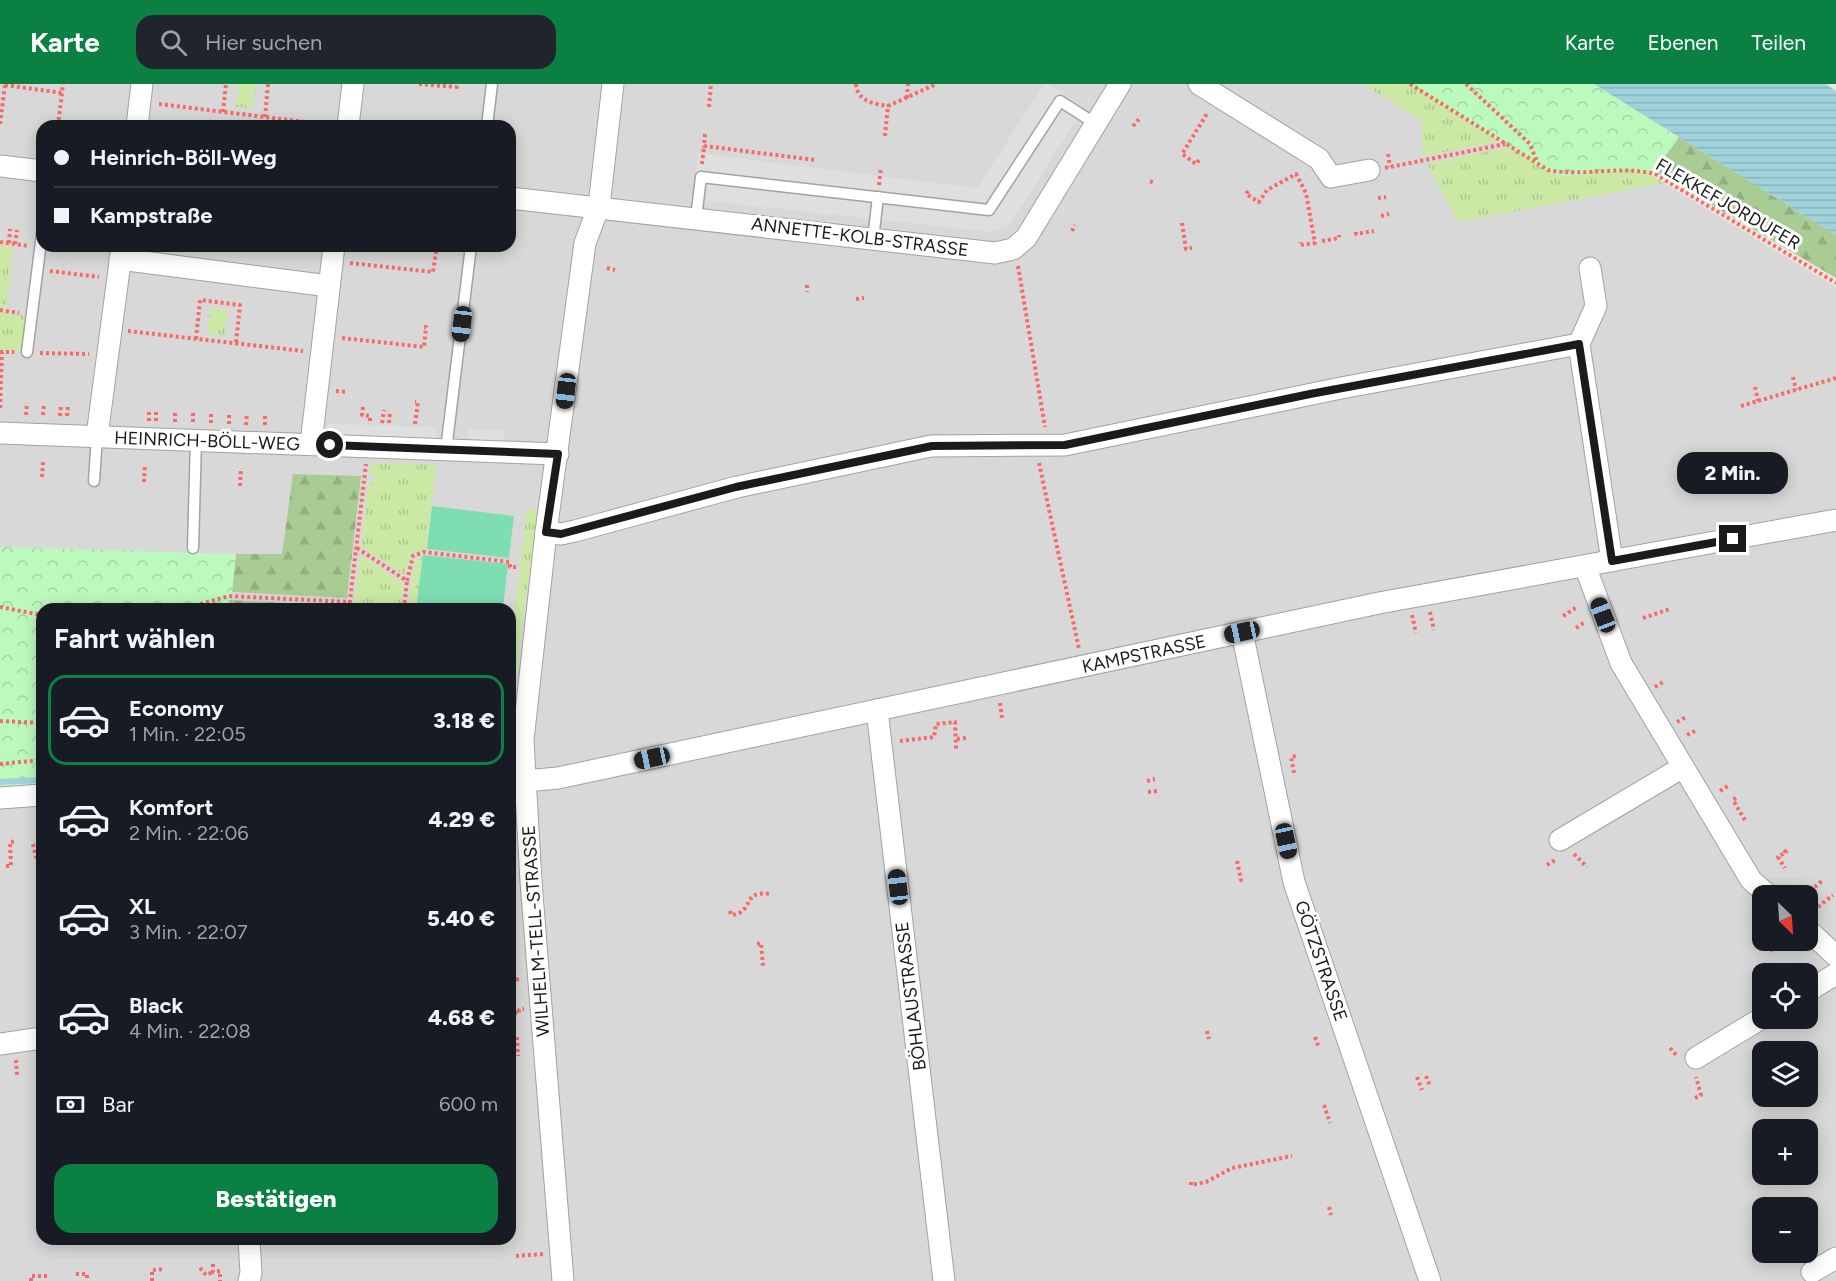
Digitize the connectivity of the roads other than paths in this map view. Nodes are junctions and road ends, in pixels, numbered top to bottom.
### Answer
1 (353, 84) edge
2 (492, 84) edge
3 (613, 84) edge
4 (1120, 84) edge
5 (1199, 84) edge
6 (141, 93) edge
7 (138, 120) edge
8 (349, 120) edge
9 (488, 120) edge
10 (1096, 124) junction
11 (0, 166) edge
12 (36, 170) edge
13 (1369, 170) road end
14 (878, 197) junction
15 (516, 199) edge
16 (599, 206) junction
17 (696, 218) junction
18 (873, 239) junction
19 (40, 252) edge
20 (470, 252) edge
21 (333, 253) edge
22 (120, 261) edge
23 (1590, 267) dead end
24 (329, 286) junction
25 (1579, 344) junction
26 (27, 352) road end
27 (195, 432) junction
28 (0, 433) edge
29 (98, 436) junction
30 (310, 444) junction
31 (446, 450) junction
32 (558, 454) junction
33 (94, 481) dead end
34 (1836, 520) edge
35 (546, 532) junction
36 (193, 548) dead end
37 (1612, 561) junction
38 (1585, 566) junction
39 (1242, 632) junction
40 (877, 710) junction
41 (517, 760) edge
42 (1683, 767) junction
43 (525, 781) junction
44 (36, 795) edge
45 (0, 798) edge
46 (1563, 850) road end
47 (1756, 885) edge
48 (1818, 939) edge
49 (1836, 956) edge
50 (1836, 974) edge
51 (1818, 986) edge
52 (1752, 1024) edge
53 (36, 1039) edge
54 (0, 1044) edge
55 (1689, 1062) road end
56 (249, 1245) edge
57 (1836, 1258) edge
58 (1812, 1272) dead end
59 (249, 1281) edge
60 (564, 1281) edge
61 (944, 1281) edge
62 (1430, 1281) edge

1 - 8 street
2 - 9 lane
3 - 16 street, WILHELM-TELL-STRASSE
4 - 10 street, ANNETTE-KOLB-STRASSE
5 - 13 street
6 - 7 street
10 - 14 lane
10 - 18 street, ANNETTE-KOLB-STRASSE
11 - 12 street
14 - 17 lane
14 - 18 lane
15 - 16 street, ANNETTE-KOLB-STRASSE
16 - 17 street, ANNETTE-KOLB-STRASSE
16 - 32 street, WILHELM-TELL-STRASSE
17 - 18 street, ANNETTE-KOLB-STRASSE
19 - 26 lane
20 - 31 lane
21 - 24 street
22 - 24 street
22 - 29 street
23 - 25 street
24 - 30 street
25 - 35 street
25 - 37 street
27 - 29 street, HEINRICH-BÖLL-WEG
27 - 30 street, HEINRICH-BÖLL-WEG
27 - 36 lane
28 - 29 street, HEINRICH-BÖLL-WEG
29 - 33 lane
30 - 31 street, HEINRICH-BÖLL-WEG
31 - 32 street, HEINRICH-BÖLL-WEG
32 - 35 street, WILHELM-TELL-STRASSE
34 - 37 street, KAMPSTRASSE
35 - 41 street, WILHELM-TELL-STRASSE
37 - 38 street, KAMPSTRASSE
38 - 39 street, KAMPSTRASSE
38 - 42 street
39 - 40 street, KAMPSTRASSE
39 - 62 street, GÖTZSTRASSE
40 - 43 street, KAMPSTRASSE
40 - 61 street, BÖHLAUSTRASSE
41 - 43 street, WILHELM-TELL-STRASSE
42 - 46 street
42 - 47 street
43 - 60 street, WILHELM-TELL-STRASSE
44 - 45 street
48 - 49 street
50 - 51 street
52 - 55 street
53 - 54 street
56 - 59 street
57 - 58 street

